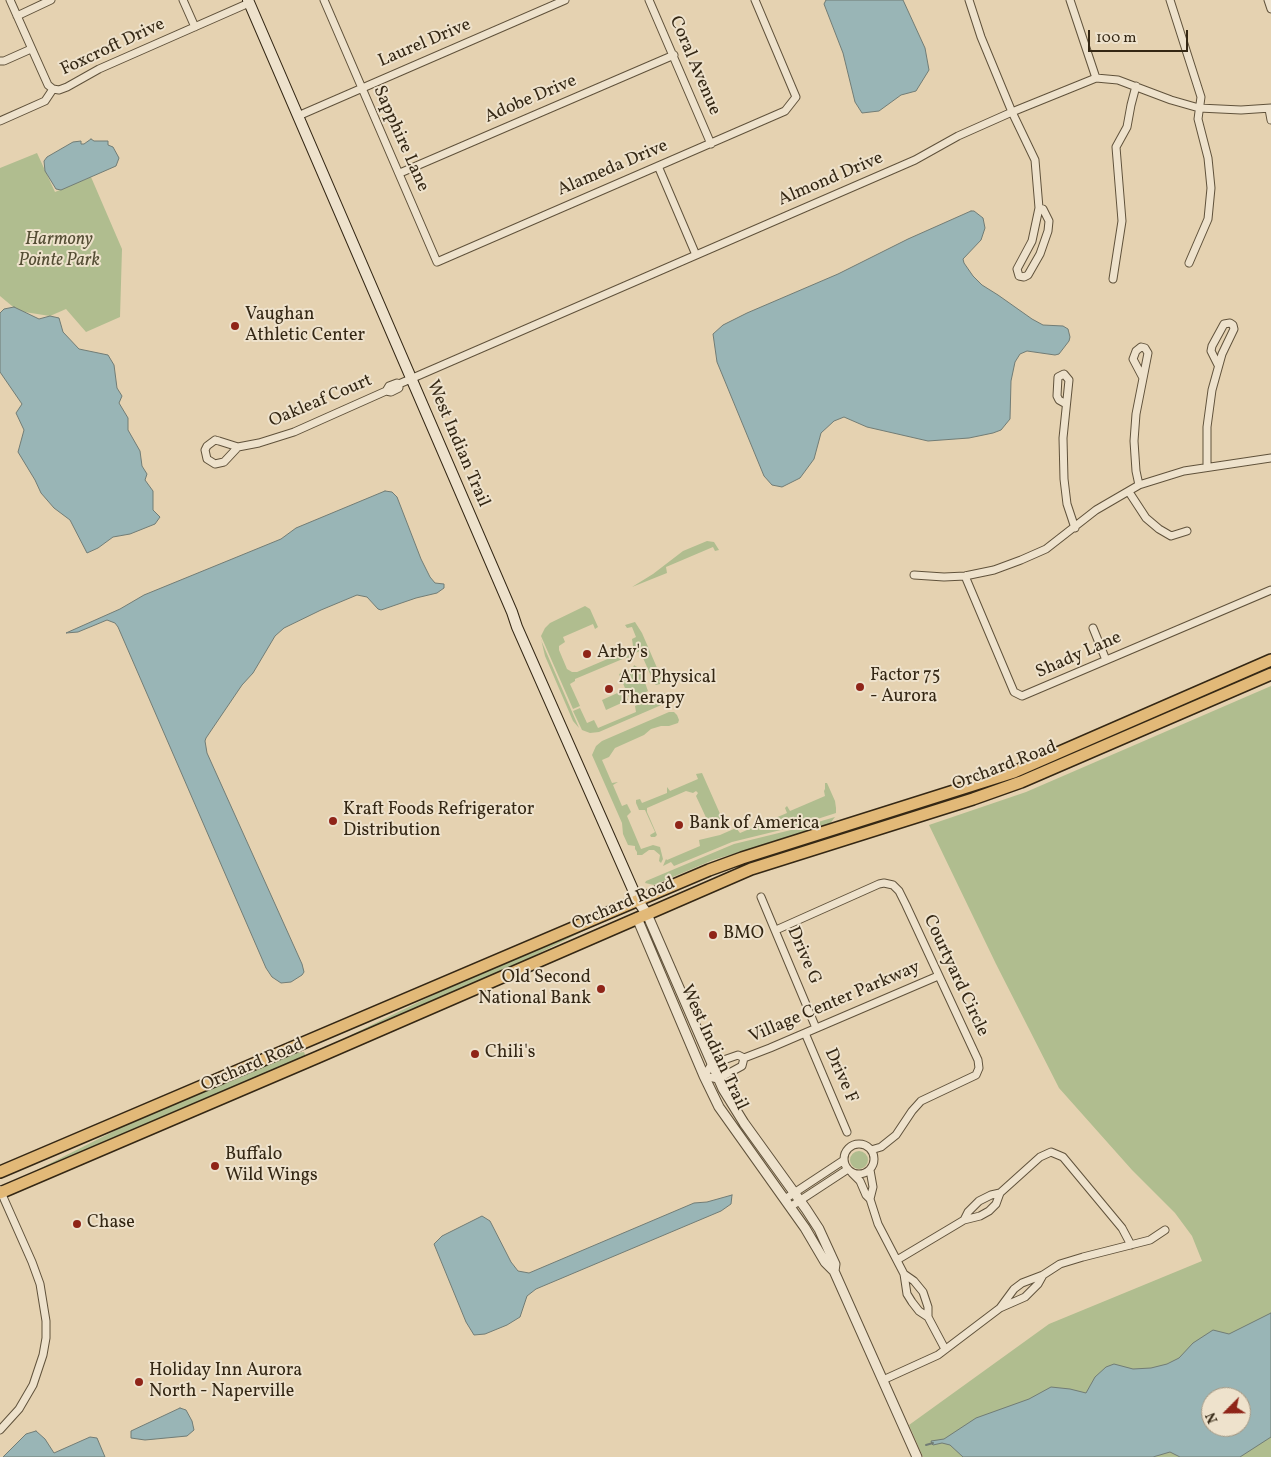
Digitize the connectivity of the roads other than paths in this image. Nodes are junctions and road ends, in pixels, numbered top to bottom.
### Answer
1 (10, 0) edge
2 (51, 0) edge
3 (183, 0) edge
4 (325, 0) edge
5 (565, 0) edge
6 (649, 0) edge
7 (755, 0) edge
8 (969, 0) edge
9 (1070, 0) edge
10 (1170, 0) edge
11 (1268, 0) edge
12 (249, 2) edge
13 (1271, 9) edge
14 (16, 16) junction
15 (195, 27) junction
16 (31, 49) junction
17 (674, 55) junction
18 (0, 61) edge
19 (1096, 78) junction
20 (1136, 86) junction
21 (362, 88) junction
22 (53, 89) junction
23 (1198, 108) junction
24 (1270, 108) edge
25 (1012, 112) junction
26 (298, 116) junction
27 (1271, 120) edge
28 (0, 121) edge
29 (711, 144) junction
30 (658, 166) junction
31 (400, 173) junction
32 (1039, 208) junction
33 (696, 255) junction
34 (437, 262) joint
35 (1190, 263) dead end
36 (1113, 279) dead end
37 (1218, 365) junction
38 (411, 378) junction
39 (1143, 378) dead end
40 (1066, 404) dead end
41 (238, 447) junction
42 (1271, 460) edge
43 (1207, 467) junction
44 (1140, 485) junction
45 (1129, 492) junction
46 (1075, 528) junction
47 (1187, 531) dead end
48 (914, 575) dead end
49 (965, 576) junction
50 (1271, 590) edge
51 (1093, 628) dead end
52 (1106, 660) junction
53 (1271, 660) edge
54 (1271, 674) edge
55 (761, 897) dead end
56 (638, 901) junction
57 (642, 916) junction
58 (776, 930) junction
59 (938, 976) junction
60 (816, 1028) junction
61 (805, 1033) junction
62 (744, 1058) junction
63 (712, 1064) junction
64 (704, 1076) junction
65 (718, 1079) junction
66 (848, 1132) dead end
67 (871, 1150) junction
68 (844, 1160) junction
69 (870, 1170) junction
70 (850, 1171) junction
71 (0, 1172) edge
72 (0, 1192) edge
73 (1000, 1193) junction
74 (797, 1197) junction
75 (870, 1199) junction
76 (787, 1203) junction
77 (964, 1220) junction
78 (1164, 1230) dead end
79 (1131, 1245) junction
80 (897, 1260) junction
81 (834, 1271) junction
82 (904, 1274) junction
83 (1043, 1276) junction
84 (1000, 1308) junction
85 (928, 1318) junction
86 (946, 1349) junction
87 (883, 1380) junction
88 (0, 1430) edge
89 (917, 1457) edge

1 - 14 street, Foxcroft Drive
2 - 14 street
3 - 15 street
4 - 21 street, Sapphire Lane
5 - 21 street, Laurel Drive
6 - 17 street, Coral Avenue
7 - 29 street, Alameda Drive
8 - 25 street
9 - 19 street
10 - 23 street
11 - 13 street
12 - 15 street, Foxcroft Drive
12 - 26 main road, West Indian Trail
14 - 16 street, Foxcroft Drive
15 - 22 street, Foxcroft Drive
16 - 18 street
16 - 22 street, Foxcroft Drive
17 - 29 street, Coral Avenue
17 - 31 street, Adobe Drive
19 - 20 street, Almond Drive
19 - 25 street, Almond Drive
20 - 23 street, Almond Drive
20 - 36 street
21 - 26 street, Laurel Drive
21 - 31 street, Sapphire Lane
22 - 28 street
23 - 24 street, Almond Drive
23 - 35 street
24 - 27 street
25 - 32 street
25 - 33 street, Almond Drive
26 - 38 main road, West Indian Trail
29 - 30 street, Alameda Drive
30 - 33 street
30 - 34 street, Alameda Drive
31 - 34 street, Sapphire Lane
32 - 32 street
33 - 38 street, Almond Drive
37 - 37 street
37 - 43 street
38 - 41 street, Oakleaf Court
38 - 56 main road, West Indian Trail
39 - 44 street
40 - 46 street
41 - 41 street, Oakleaf Court
42 - 43 street
43 - 44 street
44 - 45 street
45 - 46 street
45 - 47 street
46 - 49 street
48 - 49 street
49 - 52 street, Shady Lane
50 - 52 street, Shady Lane
51 - 52 street
53 - 56 main road, Orchard Road
54 - 57 main road, Orchard Road
55 - 58 street, Drive G
56 - 57 main road, West Indian Trail
56 - 71 main road, Orchard Road
57 - 63 street, West Indian Trail
57 - 64 street, West Indian Trail
57 - 72 main road, Orchard Road
58 - 59 street, Courtyard Circle
58 - 60 street, Drive G
59 - 60 street, Village Center Parkway
59 - 67 street, Courtyard Circle
60 - 61 street, Village Center Parkway
61 - 62 street, Village Center Parkway
61 - 66 street, Drive F
62 - 63 street, Village Center Parkway
62 - 65 street, Village Center Parkway
63 - 64 street
63 - 65 street, West Indian Trail
64 - 65 street
64 - 76 street, West Indian Trail
65 - 74 street, West Indian Trail
67 - 68 street
67 - 69 street
68 - 70 street
68 - 74 street
69 - 70 street
69 - 75 street
70 - 74 street
70 - 75 street
72 - 88 street
73 - 77 street
73 - 77 street
73 - 79 street
74 - 76 street
74 - 81 street, West Indian Trail
75 - 80 street
76 - 81 street, West Indian Trail
77 - 80 street
78 - 79 street
79 - 83 street
80 - 82 street
81 - 87 street, West Indian Trail
82 - 85 street
82 - 85 street
83 - 84 street
83 - 84 street
84 - 86 street
85 - 86 street
86 - 87 street
87 - 89 street, West Indian Trail

